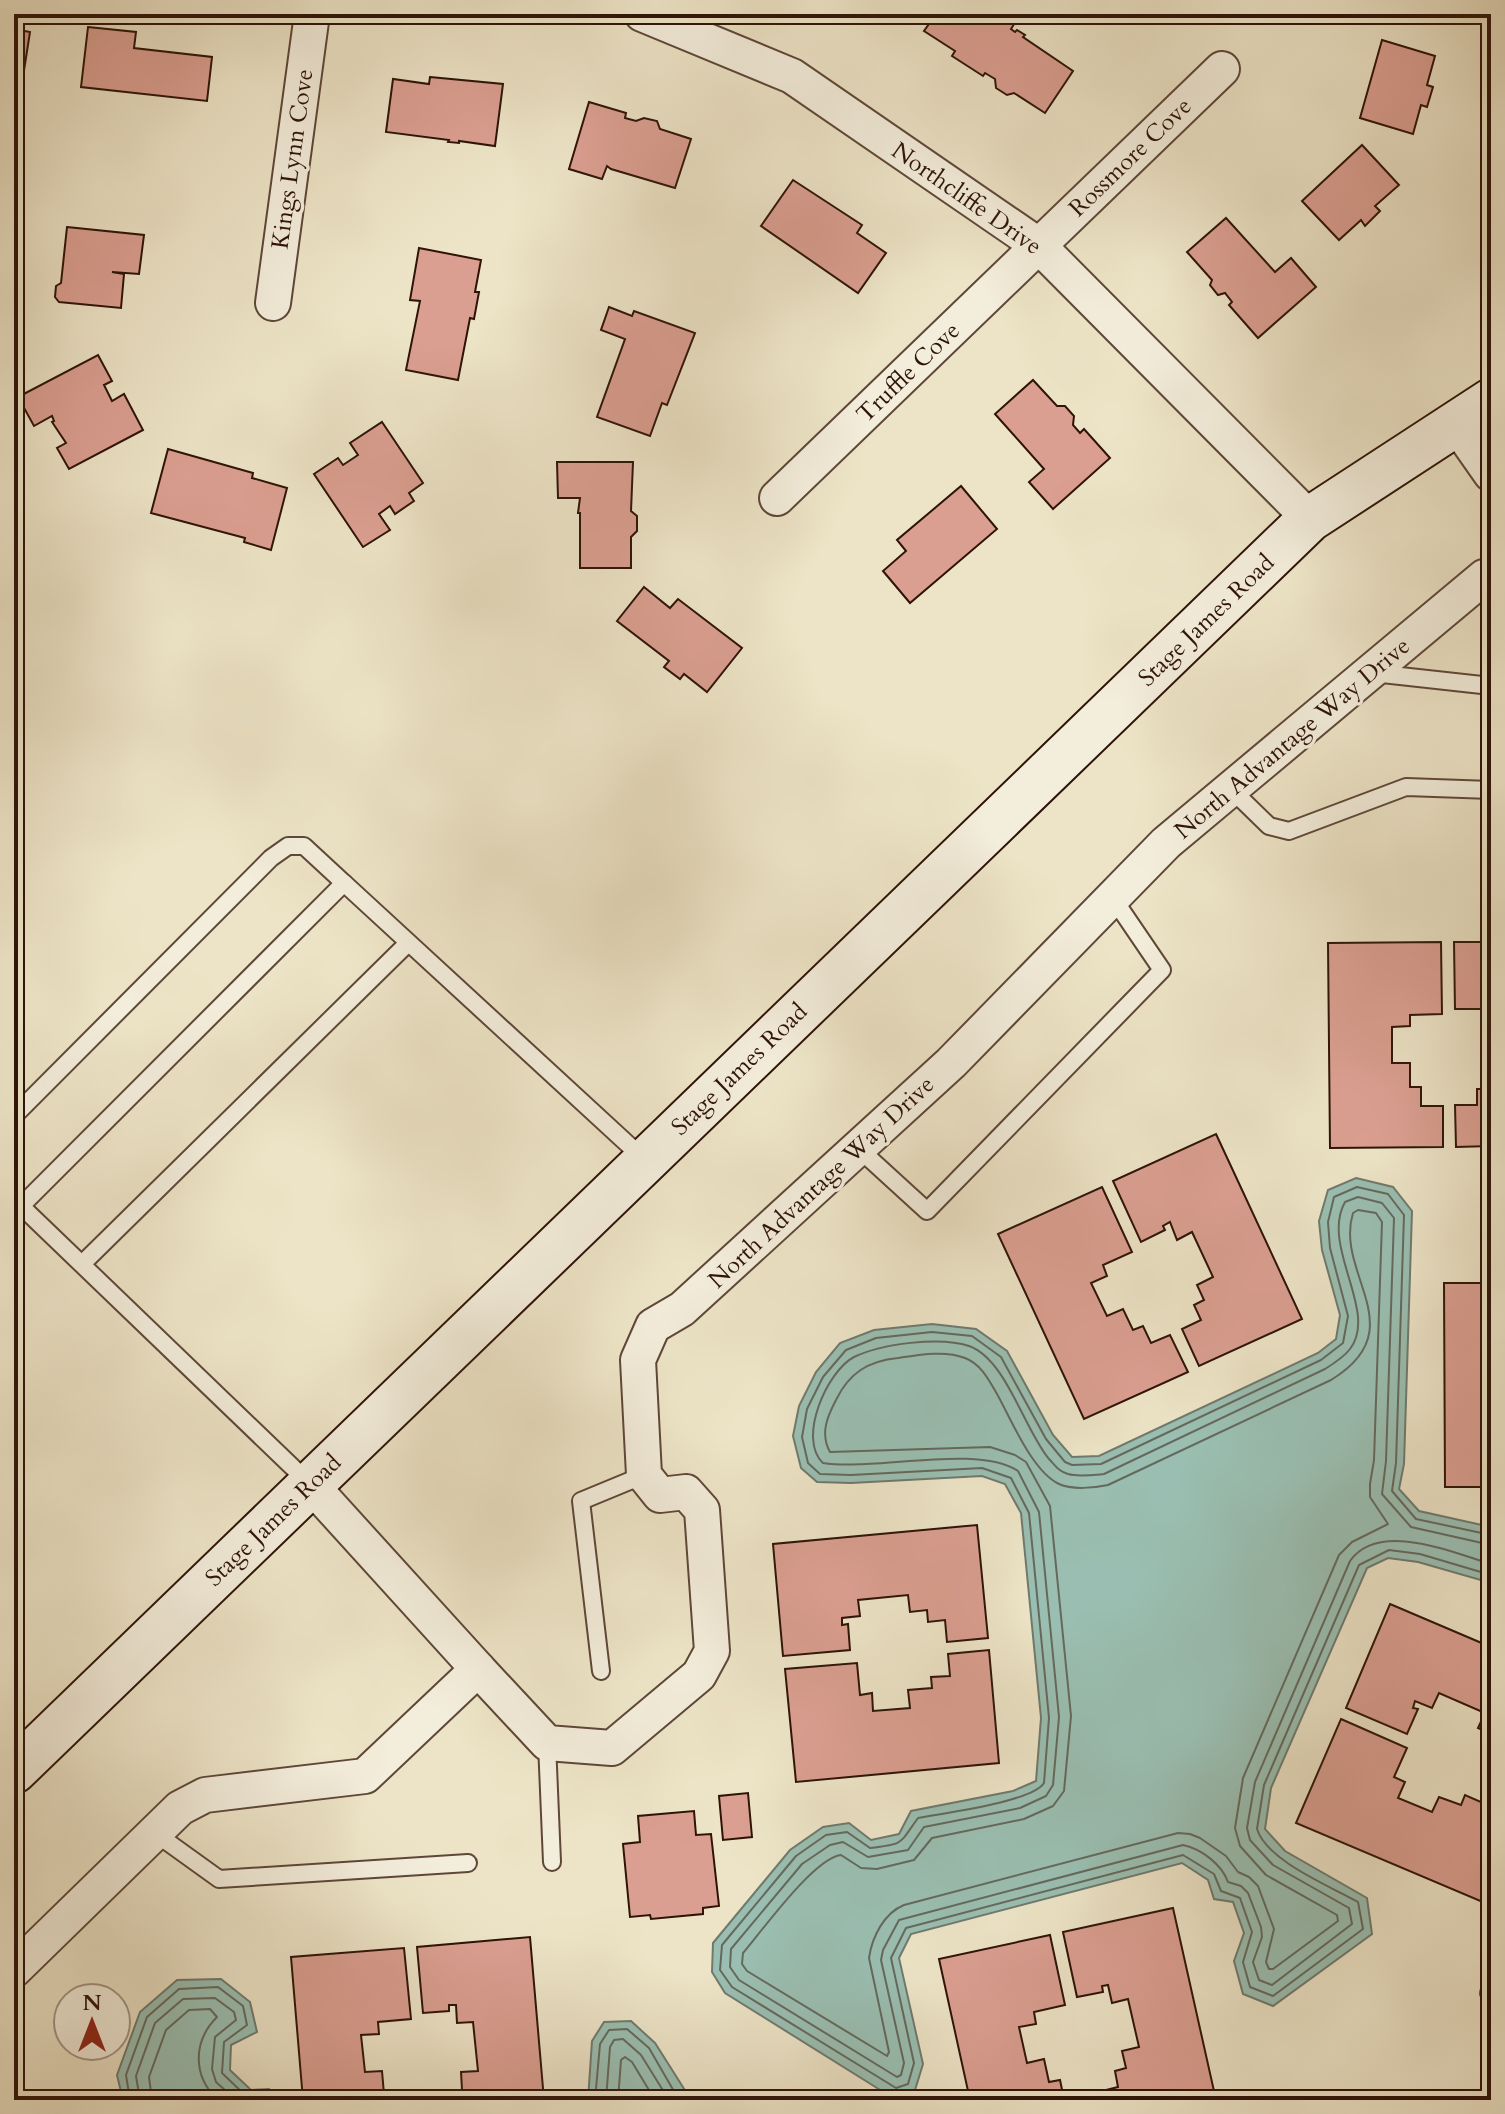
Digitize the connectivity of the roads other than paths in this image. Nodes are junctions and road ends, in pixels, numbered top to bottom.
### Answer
1 (312, 14) edge
2 (642, 14) edge
3 (1222, 69) dead end
4 (1038, 245) junction
5 (273, 303) dead end
6 (1473, 413) edge
7 (1491, 474) edge
8 (777, 498) dead end
9 (1310, 519) junction
10 (1484, 577) dead end
11 (1370, 672) junction
12 (1491, 686) edge
13 (1231, 789) junction
14 (1491, 790) edge
15 (344, 883) junction
16 (1113, 898) junction
17 (408, 943) junction
18 (14, 1116) edge
19 (858, 1148) junction
20 (645, 1160) junction
21 (18, 1203) edge
22 (82, 1264) junction
23 (644, 1475) junction
24 (310, 1484) junction
25 (478, 1669) junction
26 (601, 1671) dead end
27 (547, 1743) junction
28 (14, 1771) edge
29 (155, 1833) junction
30 (552, 1862) dead end
31 (468, 1863) dead end
32 (14, 1970) edge

1 - 5 street, Kings Lynn Cove
2 - 4 street, Northcliffe Drive
3 - 4 street, Rossmore Cove
4 - 8 street, Truffle Cove
4 - 9 street, Northcliffe Drive
6 - 7 street
6 - 9 main road, Stage James Road
9 - 20 main road, Stage James Road
10 - 11 street, North Advantage Way Drive
11 - 12 lane
11 - 13 street, North Advantage Way Drive
13 - 14 lane
13 - 16 street, North Advantage Way Drive
15 - 17 lane
15 - 18 lane
15 - 21 lane
16 - 19 street, North Advantage Way Drive
16 - 19 lane
17 - 20 lane
17 - 22 lane
19 - 23 street, North Advantage Way Drive
20 - 24 main road, Stage James Road
21 - 22 lane
22 - 24 lane
23 - 26 lane
23 - 27 street
24 - 25 street
24 - 28 main road, Stage James Road
25 - 27 street
25 - 29 street
27 - 30 lane
29 - 31 lane
29 - 32 street

